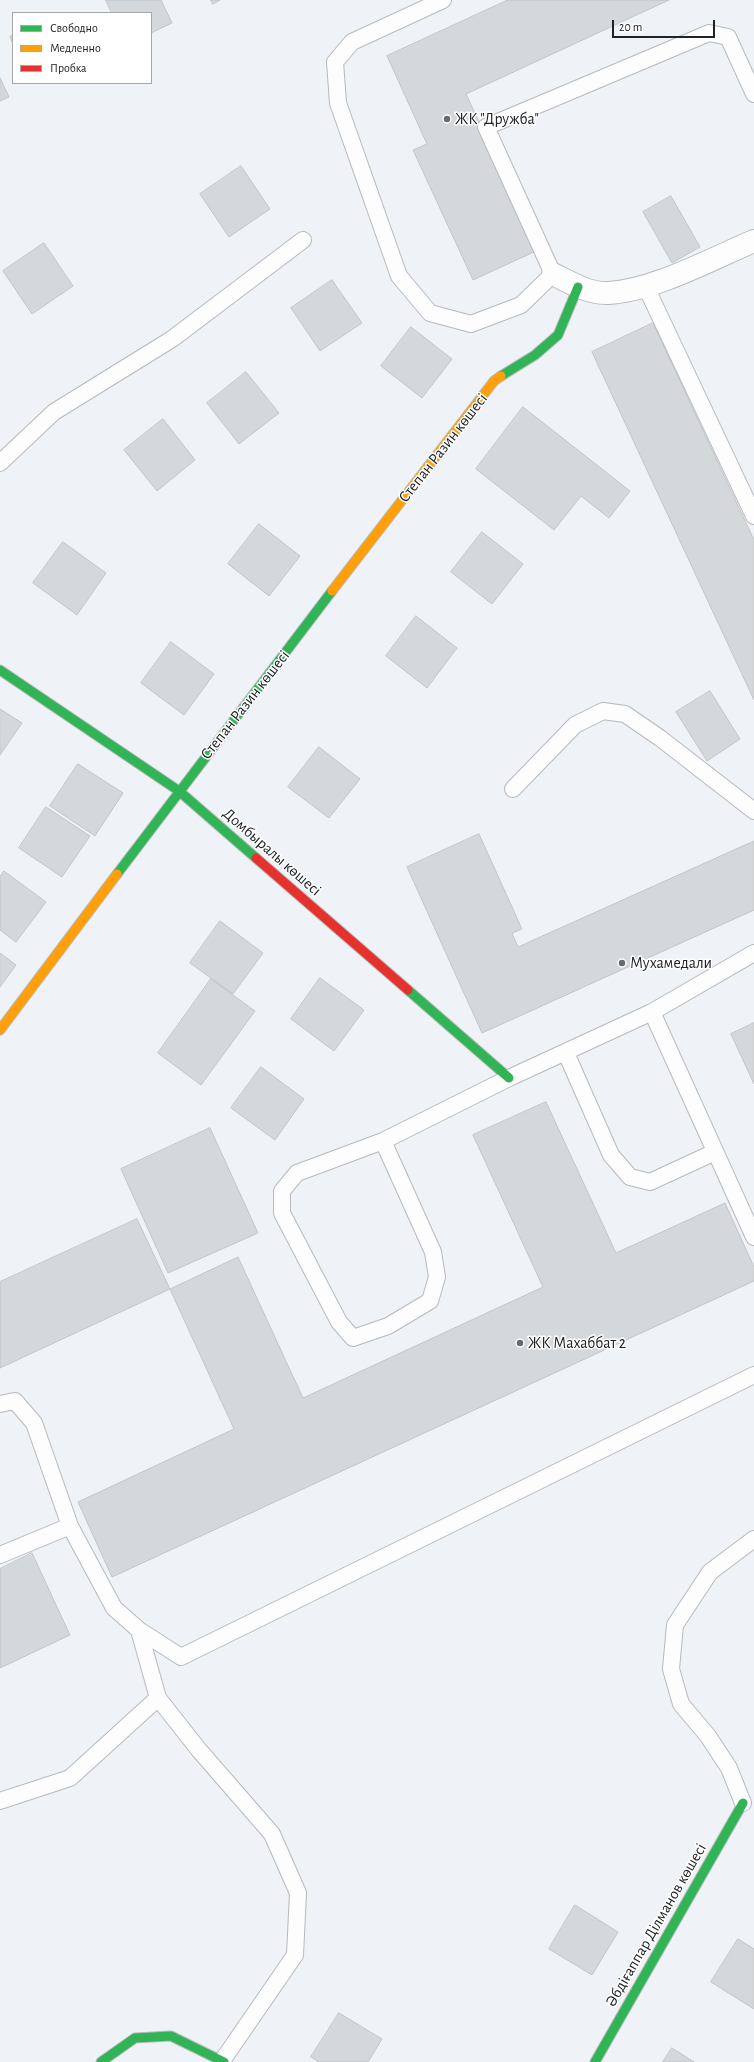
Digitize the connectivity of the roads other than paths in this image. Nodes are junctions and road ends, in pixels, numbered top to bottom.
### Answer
1 (443, 0) edge
2 (754, 94) edge
3 (303, 240) dead end
4 (754, 241) edge
5 (553, 274) junction
6 (578, 287) junction
7 (646, 287) junction
8 (0, 463) edge
9 (754, 516) edge
10 (0, 670) edge
11 (513, 789) dead end
12 (179, 791) junction
13 (754, 811) edge
14 (754, 953) edge
15 (652, 1012) junction
16 (0, 1030) edge
17 (566, 1053) junction
18 (509, 1078) junction
19 (383, 1141) junction
20 (715, 1152) junction
21 (754, 1237) edge
22 (754, 1375) edge
23 (0, 1404) edge
24 (70, 1526) junction
25 (754, 1539) edge
26 (0, 1555) edge
27 (139, 1630) junction
28 (158, 1698) junction
29 (0, 1801) edge
30 (743, 1803) joint
31 (223, 2061) edge
32 (100, 2062) edge
33 (596, 2062) edge

1 - 5 lane
2 - 5 lane
3 - 8 lane
4 - 7 street
5 - 6 street
6 - 7 street
6 - 12 street, Степан Разин көшесі
7 - 9 lane
10 - 12 street, Домбыралы көшесі
11 - 13 lane
12 - 16 street, Степан Разин көшесі
12 - 18 street, Домбыралы көшесі
14 - 15 lane
15 - 17 lane
15 - 20 lane
17 - 18 lane
17 - 20 lane
18 - 19 lane
19 - 19 lane
20 - 21 lane
22 - 27 lane
23 - 24 lane
24 - 26 lane
24 - 27 lane
25 - 30 lane
27 - 28 lane
28 - 29 lane
28 - 31 lane
30 - 33 street, Әбдіғаппар Ділманов көшесі
31 - 32 street

